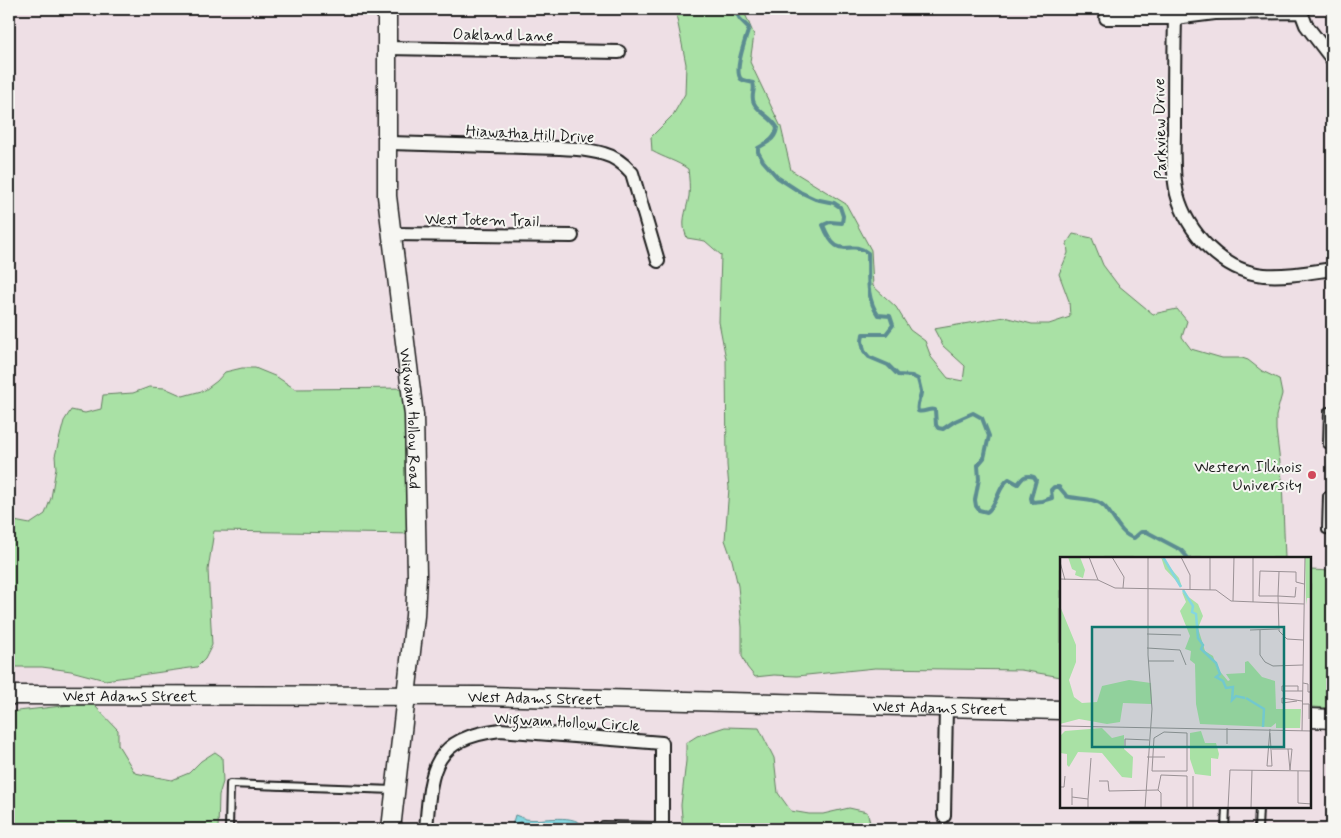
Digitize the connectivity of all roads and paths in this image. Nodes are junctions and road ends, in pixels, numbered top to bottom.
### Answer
1 (387, 9) edge
2 (1300, 10) edge
3 (1106, 18) dead end
4 (1174, 18) junction
5 (386, 48) junction
6 (619, 52) dead end
7 (1332, 59) edge
8 (387, 143) junction
9 (391, 234) junction
10 (572, 236) dead end
11 (658, 262) dead end
12 (1332, 268) edge
13 (1332, 412) edge
14 (1332, 444) edge
15 (1332, 496) edge
16 (1332, 531) edge
17 (9, 695) edge
18 (405, 696) junction
19 (946, 707) junction
20 (1060, 710) edge
21 (1311, 718) edge
22 (1332, 718) edge
23 (395, 790) junction
24 (1226, 808) edge
25 (1259, 808) edge
26 (944, 816) dead end
27 (603, 825) dead end
28 (662, 828) edge
29 (229, 829) edge
30 (391, 829) edge
31 (426, 829) edge
32 (1225, 829) edge
33 (1258, 829) edge

1 - 5 street, Wigwam Hollow Road
2 - 4 street
2 - 7 street
3 - 4 street
4 - 12 street, Parkview Drive
5 - 6 street, Oakland Lane
5 - 8 street, Wigwam Hollow Road
8 - 9 street, Wigwam Hollow Road
8 - 11 street, Hiawatha Hill Drive
9 - 10 street, West Totem Trail
9 - 18 street, Wigwam Hollow Road
13 - 14 lane
15 - 16 lane
17 - 18 street, West Adams Street
18 - 19 street, West Adams Street
18 - 23 street, Wigwam Hollow Road
19 - 20 street, West Adams Street
19 - 26 street
21 - 22 street
23 - 29 lane
23 - 30 street, Wigwam Hollow Road
24 - 32 lane
25 - 33 lane
27 - 28 lane, Wigwam Hollow Circle
28 - 31 street, Wigwam Hollow Circle

